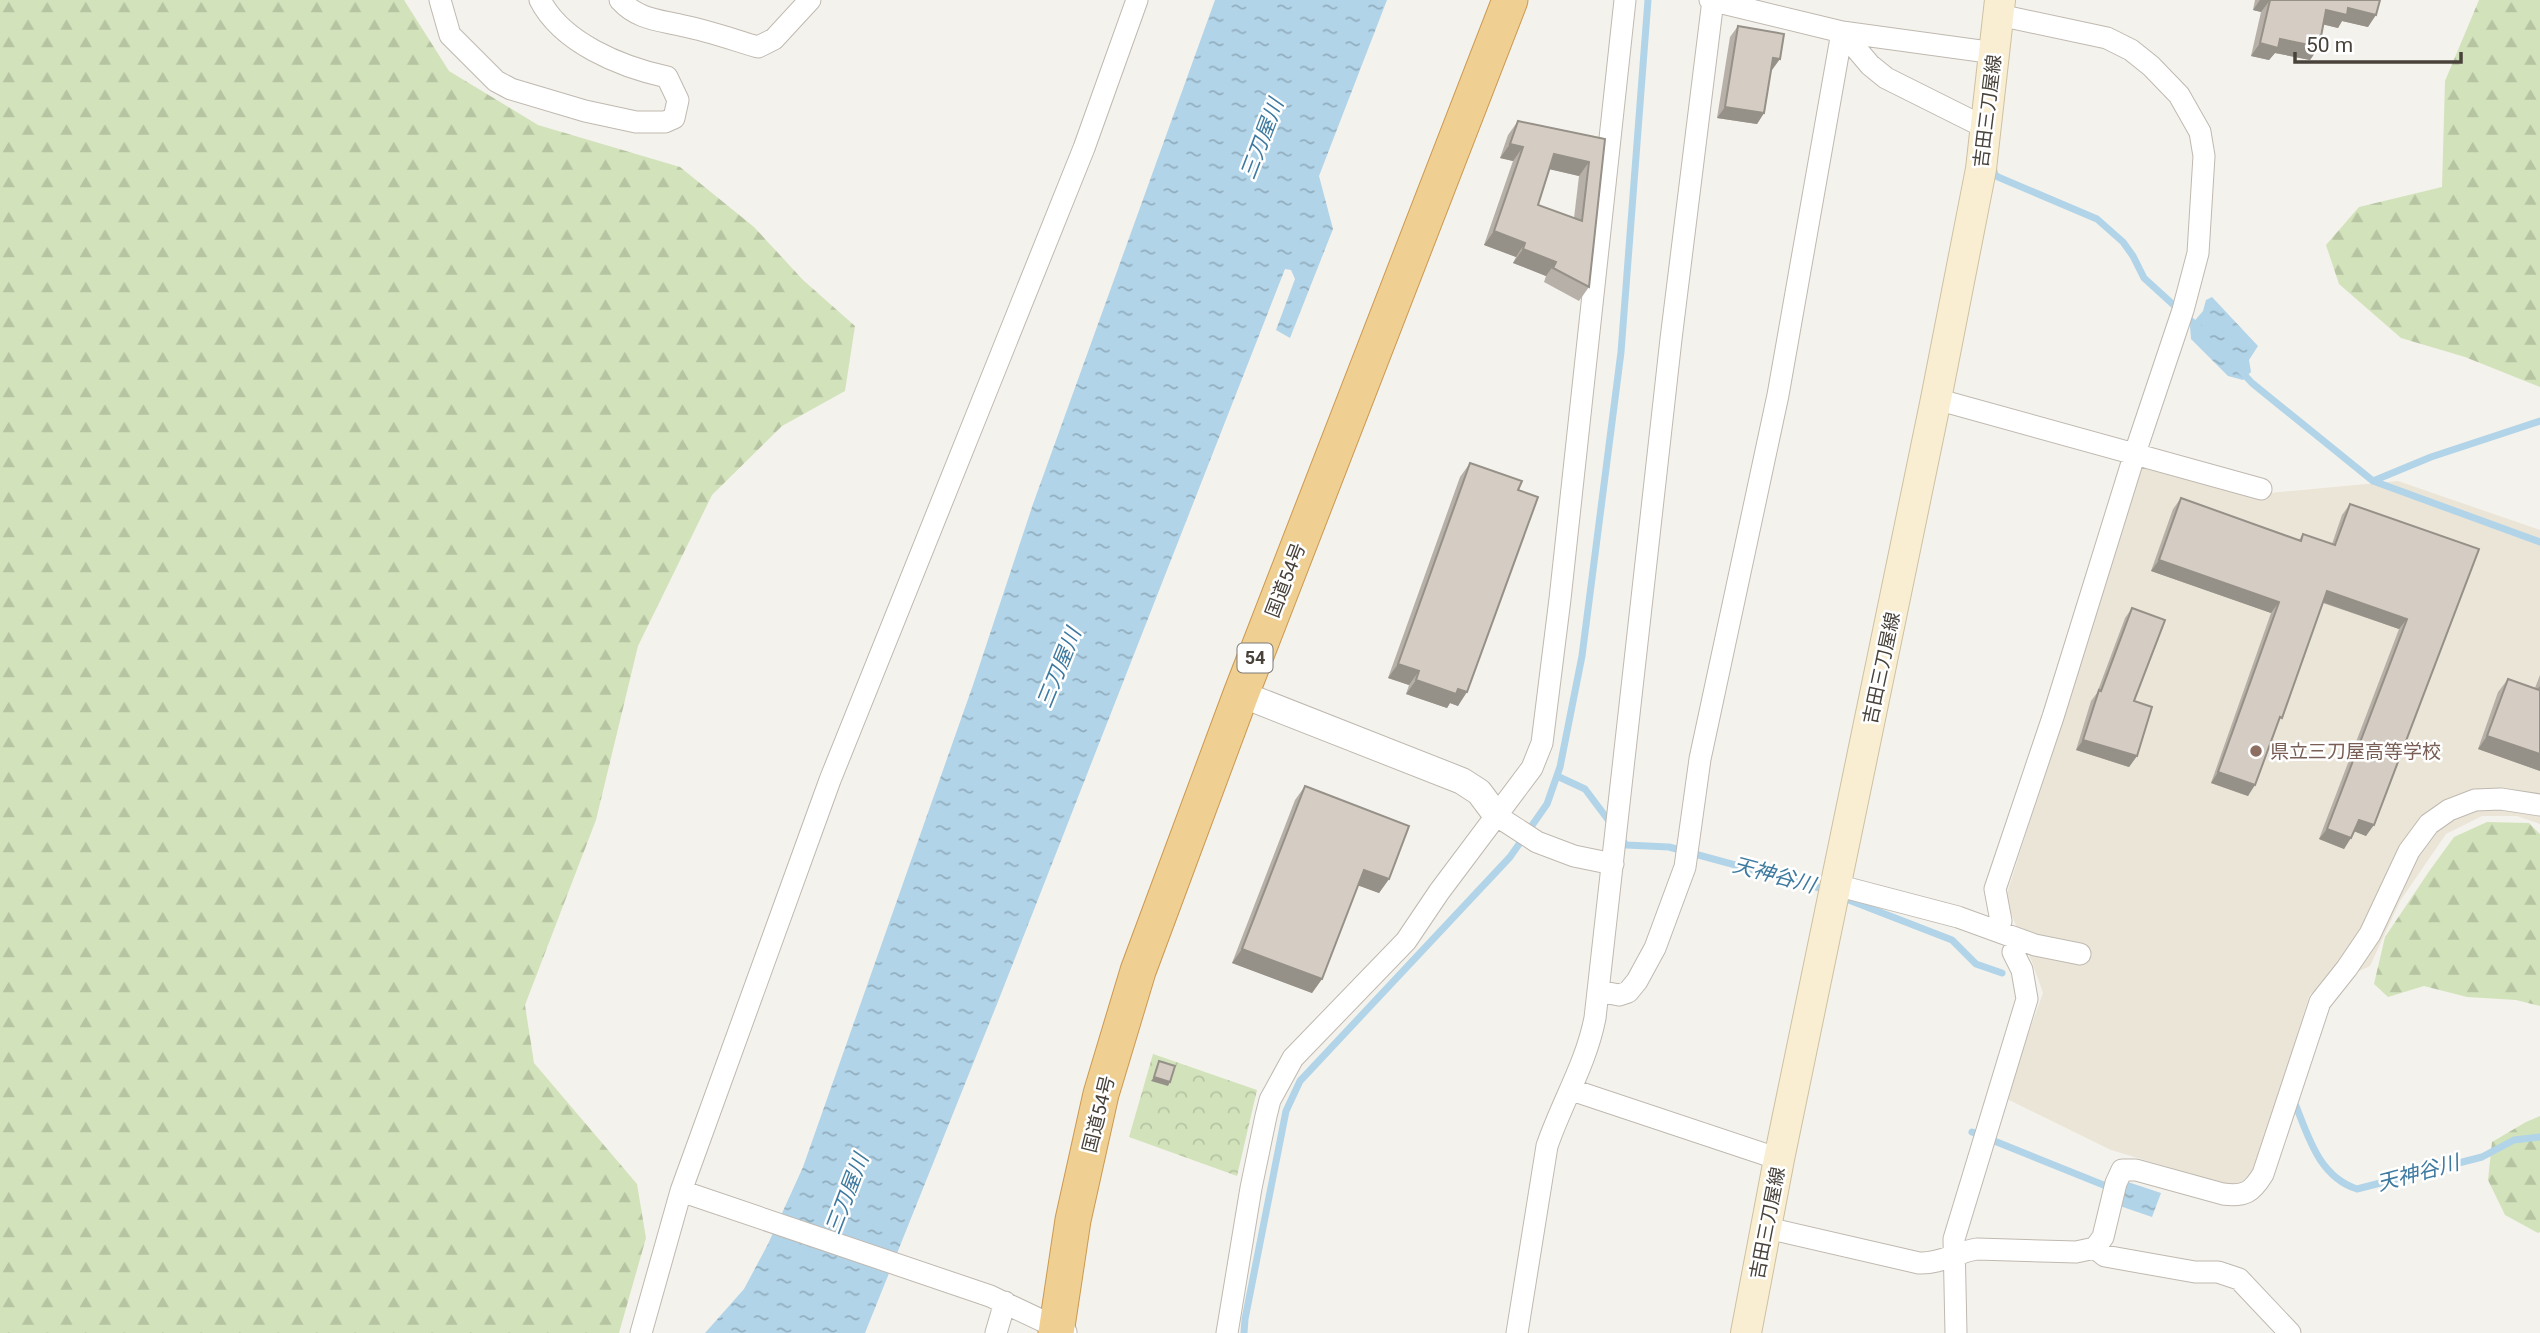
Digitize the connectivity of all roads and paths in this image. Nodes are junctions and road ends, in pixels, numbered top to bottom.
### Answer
1 (440, 0) edge
2 (540, 0) edge
3 (620, 0) edge
4 (810, 0) edge
5 (1137, 0) edge
6 (1510, 0) edge
7 (1625, 0) edge
8 (1712, 0) edge
9 (2000, 8) edge
10 (1842, 32) junction
11 (1995, 53) junction
12 (1986, 128) junction
13 (1936, 399) junction
14 (2136, 453) junction
15 (2261, 489) dead end
16 (1241, 694) junction
17 (2540, 805) edge
18 (1497, 816) junction
19 (1613, 864) junction
20 (1836, 885) junction
21 (2001, 921) dead end
22 (2013, 952) dead end
23 (2080, 954) dead end
24 (1598, 991) junction
25 (1572, 1090) junction
26 (1779, 1159) junction
27 (686, 1192) junction
28 (1767, 1228) junction
29 (2095, 1248) junction
30 (1953, 1256) junction
31 (998, 1299) junction
32 (1060, 1331) edge
33 (641, 1333) edge
34 (996, 1333) edge
35 (1227, 1333) edge
36 (1517, 1333) edge
37 (1746, 1333) edge
38 (1956, 1333) edge
39 (2290, 1333) edge

1 - 2 street
3 - 4 street
5 - 27 street
6 - 16 highway, 国道54号 / 54
7 - 18 street
8 - 10 street
8 - 19 street
9 - 11 main road, 吉田三刀屋線
9 - 14 street
10 - 11 street
10 - 12 street
10 - 24 street
11 - 12 main road, 吉田三刀屋線
12 - 13 main road, 吉田三刀屋線
13 - 14 street
13 - 20 main road, 吉田三刀屋線
14 - 15 street
14 - 21 street
16 - 18 street
16 - 32 highway, 国道54号 / 54
17 - 29 street
18 - 19 street
18 - 35 street
19 - 24 street
20 - 23 street
20 - 26 main road, 吉田三刀屋線
22 - 30 street
24 - 25 street
25 - 26 street
25 - 36 street
26 - 28 main road, 吉田三刀屋線
27 - 31 street
27 - 33 street
28 - 30 street
28 - 37 main road, 吉田三刀屋線
29 - 30 street
29 - 39 street
30 - 38 street
31 - 32 street
31 - 34 street

